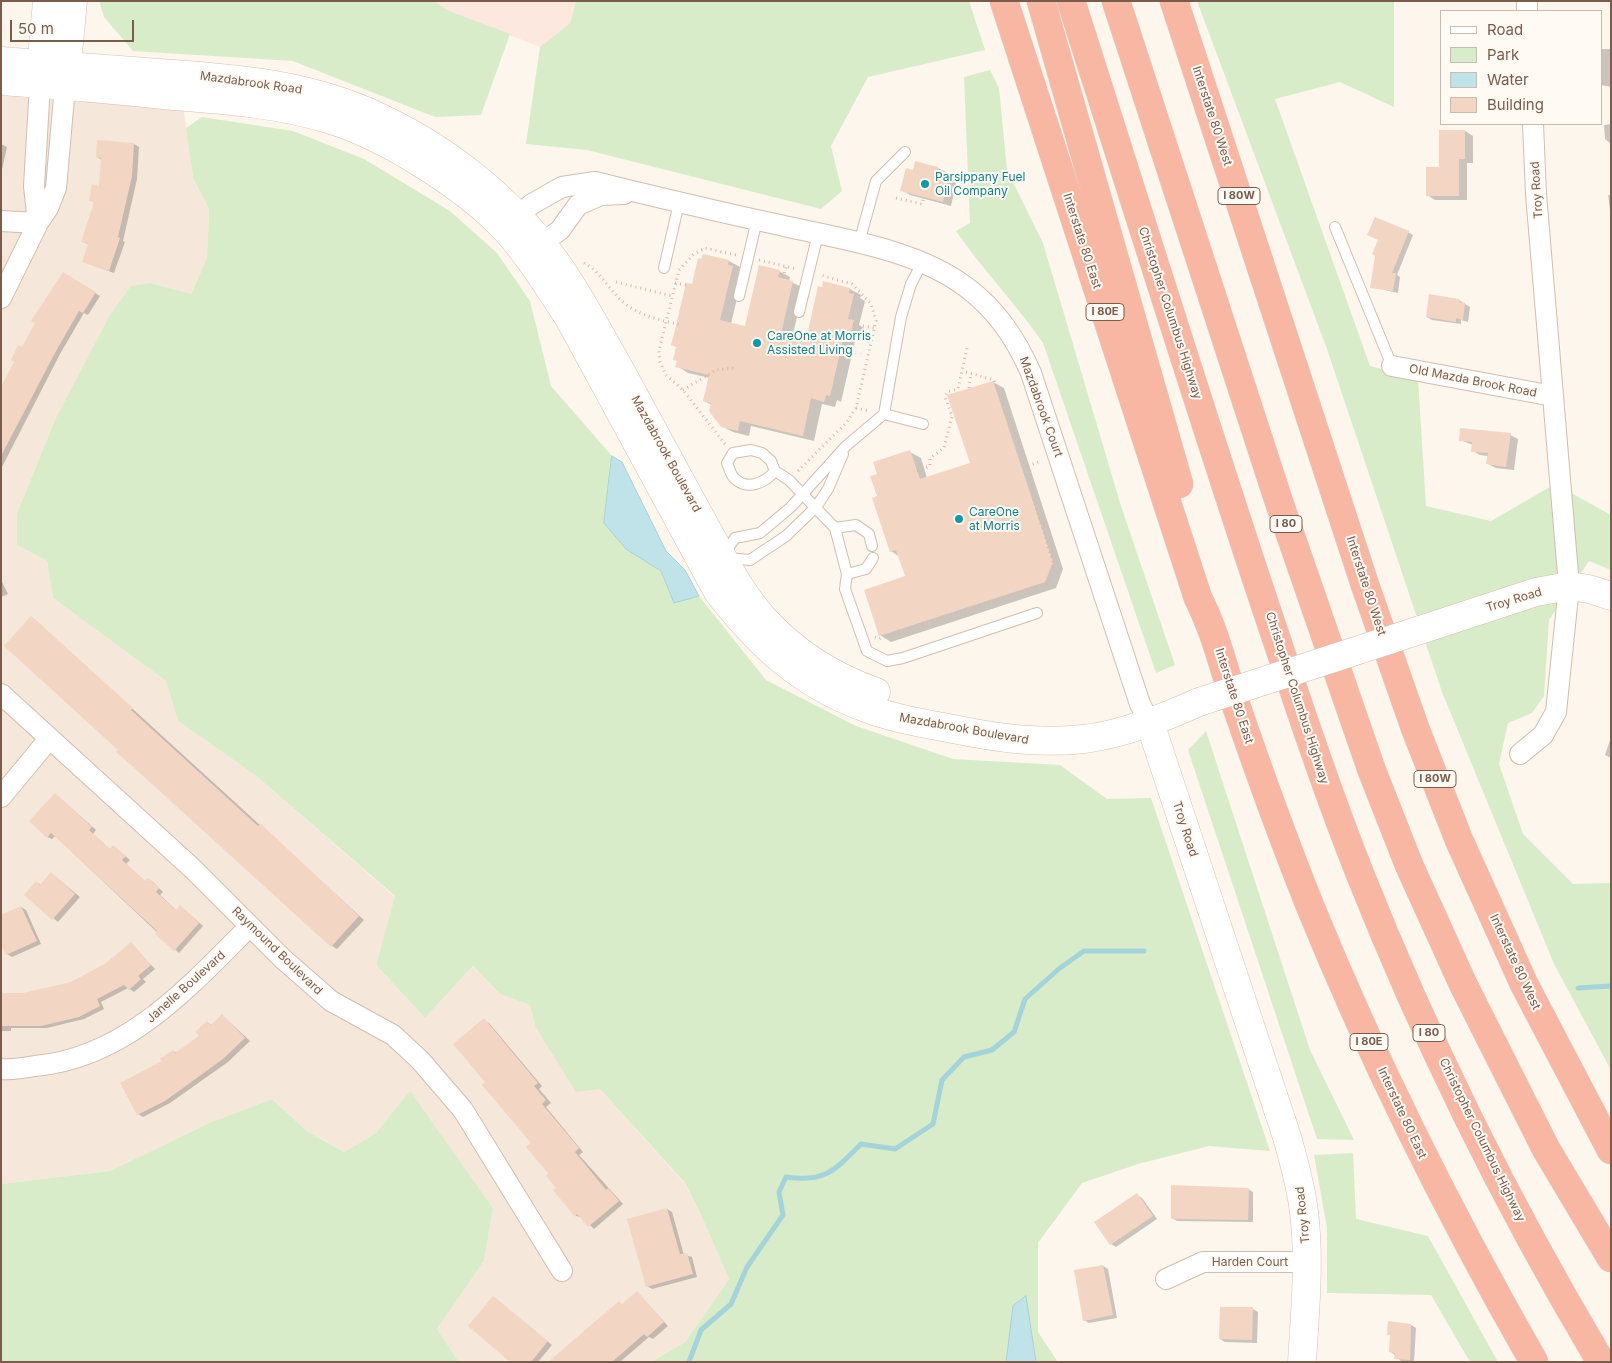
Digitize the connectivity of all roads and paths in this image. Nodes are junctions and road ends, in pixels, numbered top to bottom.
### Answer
1 (47, 1) edge
2 (73, 1) edge
3 (1004, 1) edge
4 (1041, 1) edge
5 (1071, 1) edge
6 (1116, 1) edge
7 (1154, 1) edge
8 (1174, 1) edge
9 (1, 61) edge
10 (54, 75) junction
11 (1, 81) edge
12 (1533, 125) edge
13 (905, 152) dead end
14 (641, 193) junction
15 (924, 197) dead end
16 (896, 198) dead end
17 (679, 203) junction
18 (757, 220) junction
19 (1, 221) edge
20 (511, 222) junction
21 (38, 223) junction
22 (1335, 227) dead end
23 (818, 234) junction
24 (859, 243) junction
25 (534, 248) junction
26 (748, 258) junction
27 (576, 261) dead end
28 (922, 263) junction
29 (786, 267) junction
30 (664, 268) dead end
31 (809, 272) junction
32 (783, 278) dead end
33 (616, 282) dead end
34 (675, 283) junction
35 (686, 285) dead end
36 (672, 296) junction
37 (739, 296) dead end
38 (1, 298) edge
39 (799, 312) dead end
40 (666, 322) junction
41 (853, 324) dead end
42 (681, 325) dead end
43 (874, 328) junction
44 (967, 348) dead end
45 (1392, 366) joint
46 (735, 368) dead end
47 (962, 371) junction
48 (971, 373) junction
49 (969, 388) dead end
50 (683, 390) junction
51 (1303, 391) junction
52 (1553, 396) junction
53 (856, 408) junction
54 (868, 411) dead end
55 (884, 414) junction
56 (923, 424) dead end
57 (730, 441) dead end
58 (846, 446) junction
59 (1046, 460) dead end
60 (1028, 466) junction
61 (776, 471) junction
62 (798, 471) dead end
63 (917, 471) dead end
64 (802, 494) junction
65 (816, 507) junction
66 (836, 528) junction
67 (872, 546) dead end
68 (872, 558) dead end
69 (714, 563) junction
70 (847, 574) junction
71 (1569, 586) junction
72 (1611, 596) edge
73 (1037, 613) dead end
74 (1210, 621) junction
75 (872, 636) dead end
76 (1, 694) edge
77 (1150, 723) junction
78 (49, 739) junction
79 (1520, 754) dead end
80 (1, 797) edge
81 (250, 926) junction
82 (1, 1069) edge
83 (1611, 1150) edge
84 (1611, 1258) edge
85 (1307, 1262) junction
86 (562, 1272) dead end
87 (1166, 1279) dead end
88 (1302, 1362) edge
89 (1534, 1362) edge
90 (1601, 1362) edge

1 - 10 street
2 - 10 street
3 - 74 highway, Interstate 80 East / I 80E
4 - 74 highway
5 - 90 highway, Christopher Columbus Highway / I 80
6 - 84 highway, I 80
7 - 51 highway
8 - 51 highway, Interstate 80 West / I 80W
9 - 10 street, Mazdabrook Road
10 - 11 street, Mazdabrook Road
10 - 20 street, Mazdabrook Road
10 - 21 street
12 - 52 street, Troy Road
13 - 24 lane
14 - 17 street, Mazdabrook Court
14 - 20 street, Mazdabrook Court
14 - 25 street, Mazdabrook Court
15 - 16 path
17 - 18 street, Mazdabrook Court
17 - 30 lane
18 - 23 street, Mazdabrook Court
18 - 26 lane
19 - 21 street
20 - 25 street, Mazdabrook Road
21 - 38 street
22 - 45 lane
23 - 24 street, Mazdabrook Court
23 - 31 lane
24 - 28 street, Mazdabrook Court
25 - 69 street, Mazdabrook Boulevard
26 - 29 path
26 - 34 path
26 - 37 lane
27 - 40 path
28 - 55 lane
28 - 77 street, Mazdabrook Court
29 - 31 path
29 - 32 path
31 - 39 lane
31 - 43 path
33 - 36 path
34 - 35 path
34 - 36 path
36 - 40 path
40 - 42 path
40 - 50 path
41 - 43 path
43 - 53 path
44 - 47 path
45 - 52 street, Old Mazda Brook Road
46 - 50 path
47 - 48 path
47 - 63 path
48 - 49 path
48 - 60 path
50 - 57 path
51 - 83 highway, Interstate 80 West / I 80W
52 - 71 street, Troy Road
53 - 54 path
53 - 62 path
55 - 56 lane
55 - 58 lane
58 - 64 lane
58 - 65 lane
59 - 60 path
60 - 75 path
61 - 61 lane
61 - 64 lane
64 - 65 lane
64 - 69 lane
65 - 66 lane
65 - 69 lane
66 - 67 lane
66 - 70 lane
68 - 70 lane
69 - 77 street, Mazdabrook Boulevard
70 - 73 lane
71 - 72 street
71 - 77 street, Troy Road, bridge
71 - 79 street, Troy Road
74 - 89 highway, Interstate 80 East / I 80E
76 - 78 street, Raymound Boulevard
77 - 85 street, Troy Road
78 - 80 street
78 - 81 street, Raymound Boulevard
81 - 82 street, Janelle Boulevard
81 - 86 street, Raymound Boulevard
85 - 87 street, Harden Court
85 - 88 street, Troy Road

